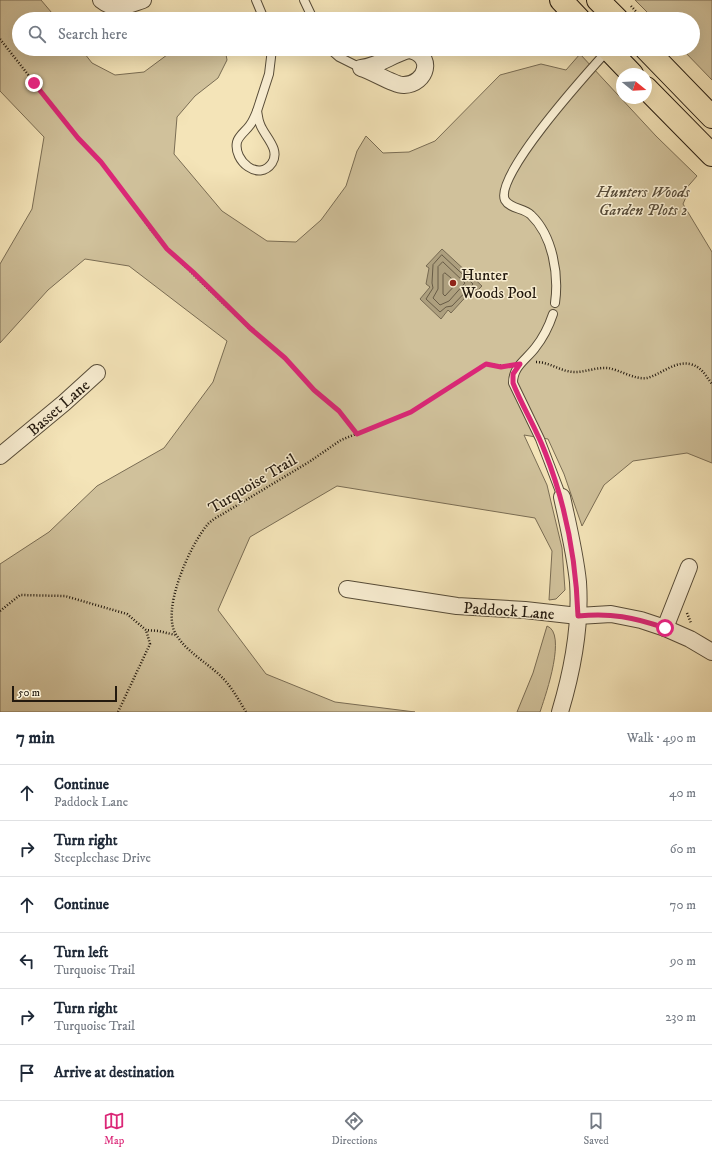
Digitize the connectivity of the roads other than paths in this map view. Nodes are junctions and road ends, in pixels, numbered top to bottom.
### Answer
1 (101, 0) edge
2 (143, 0) edge
3 (256, 0) edge
4 (304, 0) edge
5 (561, 0) edge
6 (598, 0) edge
7 (261, 12) edge
8 (309, 12) edge
9 (572, 12) edge
10 (623, 12) edge
11 (271, 56) edge
12 (337, 56) edge
13 (602, 56) edge
14 (615, 56) edge
15 (653, 56) edge
16 (361, 68) dead end
17 (626, 68) edge
18 (652, 94) edge
19 (257, 111) junction
20 (712, 117) edge
21 (712, 155) edge
22 (555, 303) dead end
23 (552, 314) dead end
24 (97, 373) dead end
25 (0, 456) edge
26 (562, 497) joint
27 (689, 567) dead end
28 (347, 589) dead end
29 (578, 616) junction
30 (665, 628) junction
31 (712, 652) edge
32 (560, 712) edge

1 - 2 street
3 - 7 lane
4 - 8 lane
5 - 9 main road
6 - 10 main road
11 - 19 lane
12 - 16 lane
13 - 22 lane
14 - 17 main road
15 - 20 main road
18 - 21 main road
19 - 19 lane
23 - 26 lane
24 - 25 street, Basset Lane
26 - 29 street
27 - 30 street
28 - 29 street, Paddock Lane
29 - 30 street, Paddock Lane
29 - 32 street
30 - 31 street, Paddock Lane

